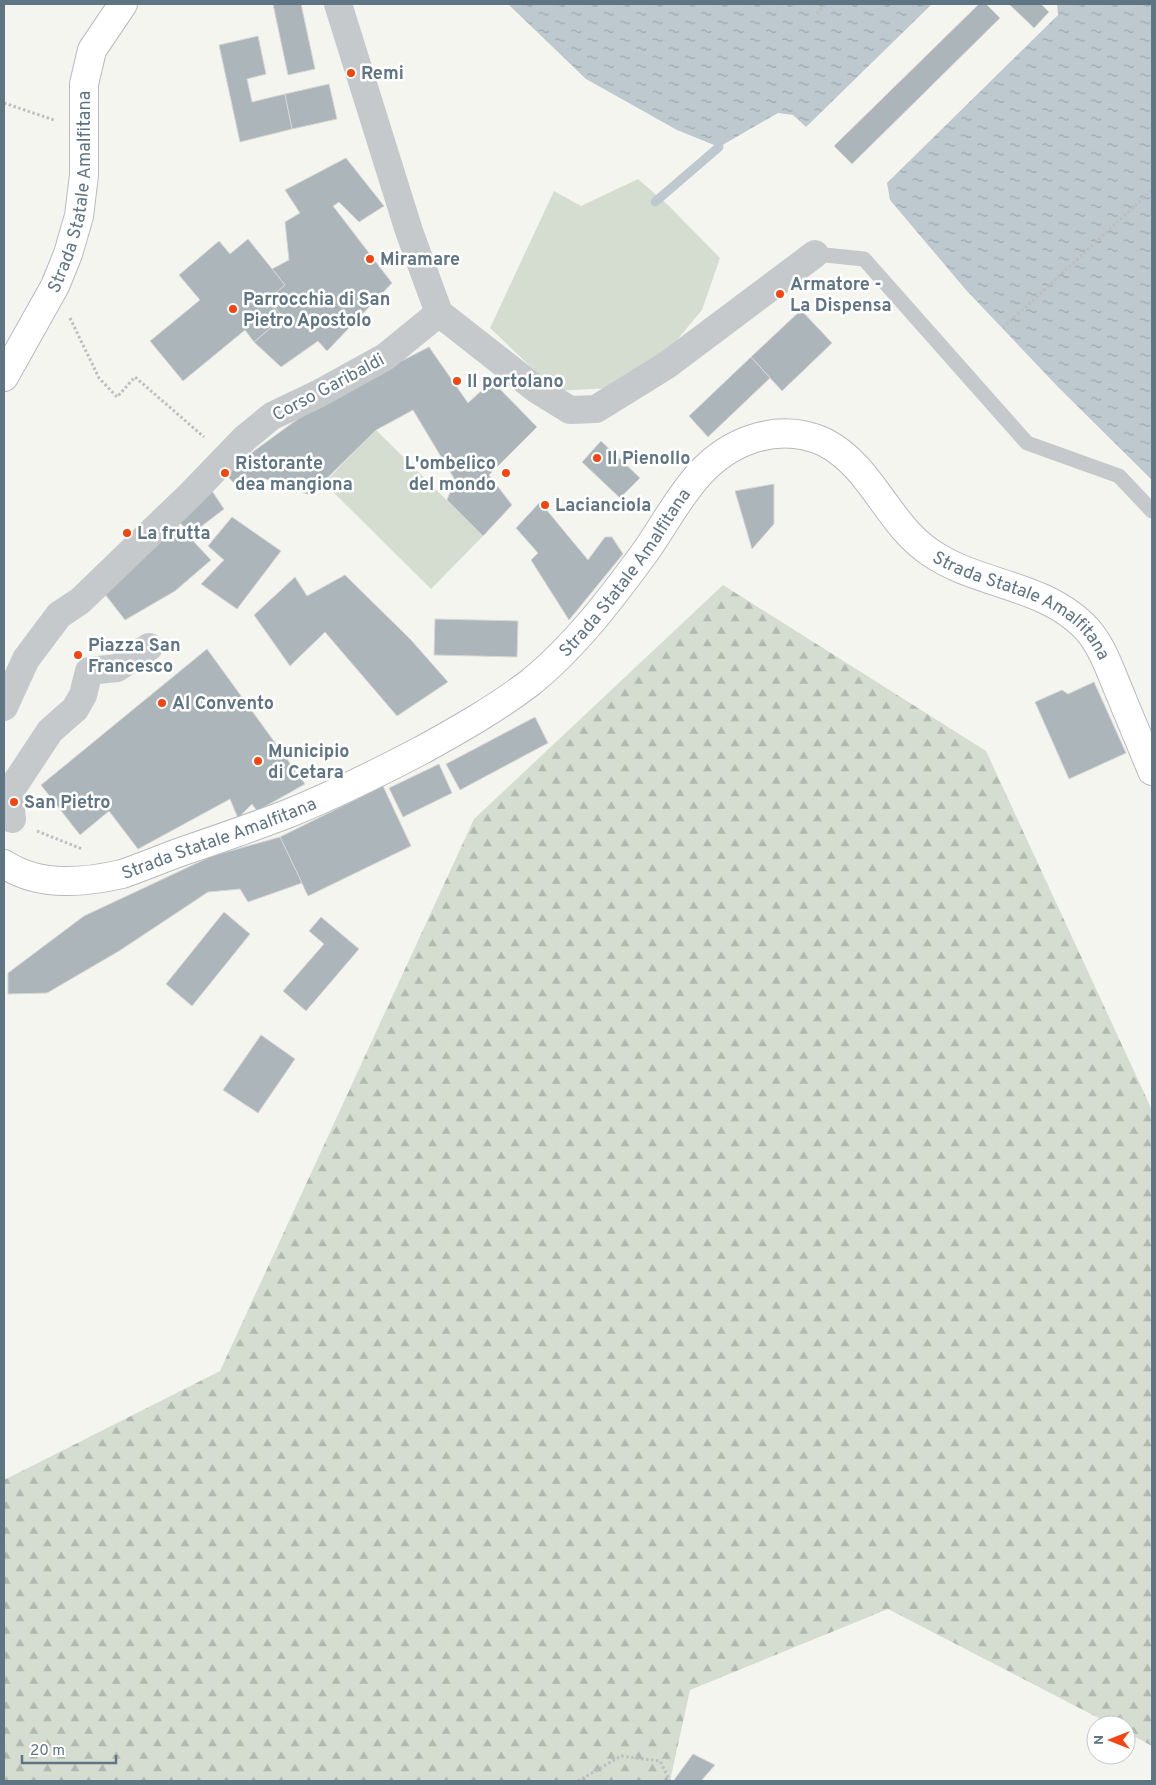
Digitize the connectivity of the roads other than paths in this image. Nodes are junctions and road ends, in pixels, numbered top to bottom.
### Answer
1 (123, 4) edge
2 (338, 4) edge
3 (815, 254) joint
4 (439, 313) junction
5 (4, 376) edge
6 (1152, 511) edge
7 (149, 647) dead end
8 (4, 707) edge
9 (1152, 771) edge
10 (6, 792) edge
11 (12, 819) road end
12 (4, 864) edge

1 - 5 main road, Strada Statale Amalfitana
2 - 4 street
3 - 4 street
3 - 6 lane
4 - 8 street, Corso Garibaldi
7 - 10 street
9 - 12 main road, Strada Statale Amalfitana
10 - 11 street

